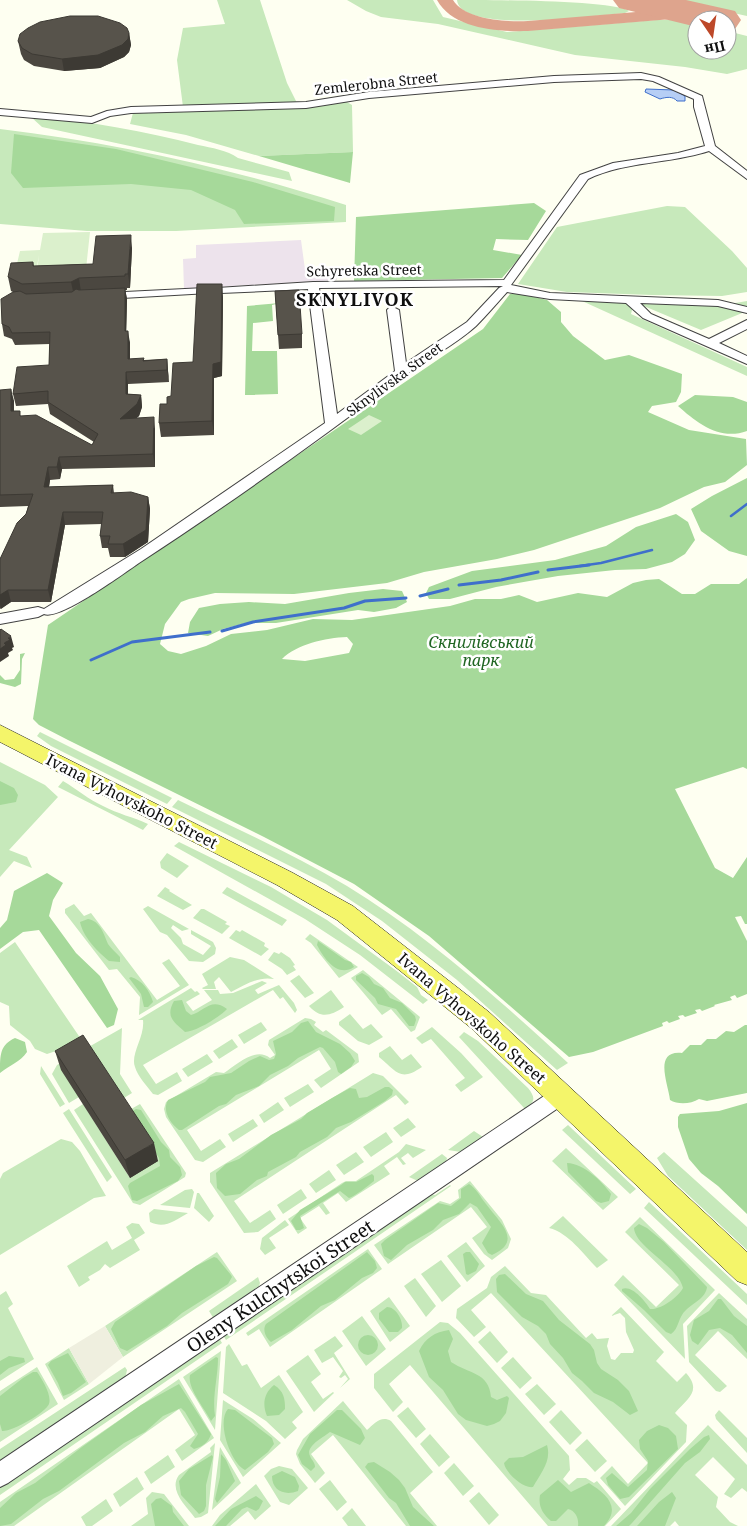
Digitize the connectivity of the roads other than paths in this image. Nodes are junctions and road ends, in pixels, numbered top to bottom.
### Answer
1 (0, 112) edge
2 (710, 147) junction
3 (747, 176) edge
4 (313, 285) junction
5 (509, 285) junction
6 (224, 291) edge
7 (205, 293) edge
8 (95, 297) edge
9 (628, 298) junction
10 (393, 310) dead end
11 (747, 310) edge
12 (747, 324) edge
13 (709, 343) junction
14 (747, 360) edge
15 (401, 372) junction
16 (332, 424) junction
17 (41, 613) junction
18 (0, 619) edge
19 (0, 626) edge
20 (0, 733) edge
21 (560, 1096) junction
22 (747, 1270) edge
23 (0, 1475) edge

1 - 2 street, Zemlerobna Street
2 - 3 street
2 - 5 street, Sknylivska Street
4 - 5 street, Schyretska Street
4 - 6 street, Schyretska Street
4 - 16 street
5 - 9 street, Schyretska Street
5 - 15 street, Sknylivska Street
7 - 8 street
9 - 11 street, Schyretska Street
9 - 13 street
10 - 15 street
12 - 13 street
13 - 14 street
15 - 16 street, Sknylivska Street
16 - 17 street, Sknylivska Street
17 - 18 street, Sknylivska Street
17 - 19 street, Sknylivska Street
20 - 21 main road, Ivana Vyhovskoho Street
21 - 22 main road, Ivana Vyhovskoho Street
21 - 23 street, Oleny Kulchytskoi Street

